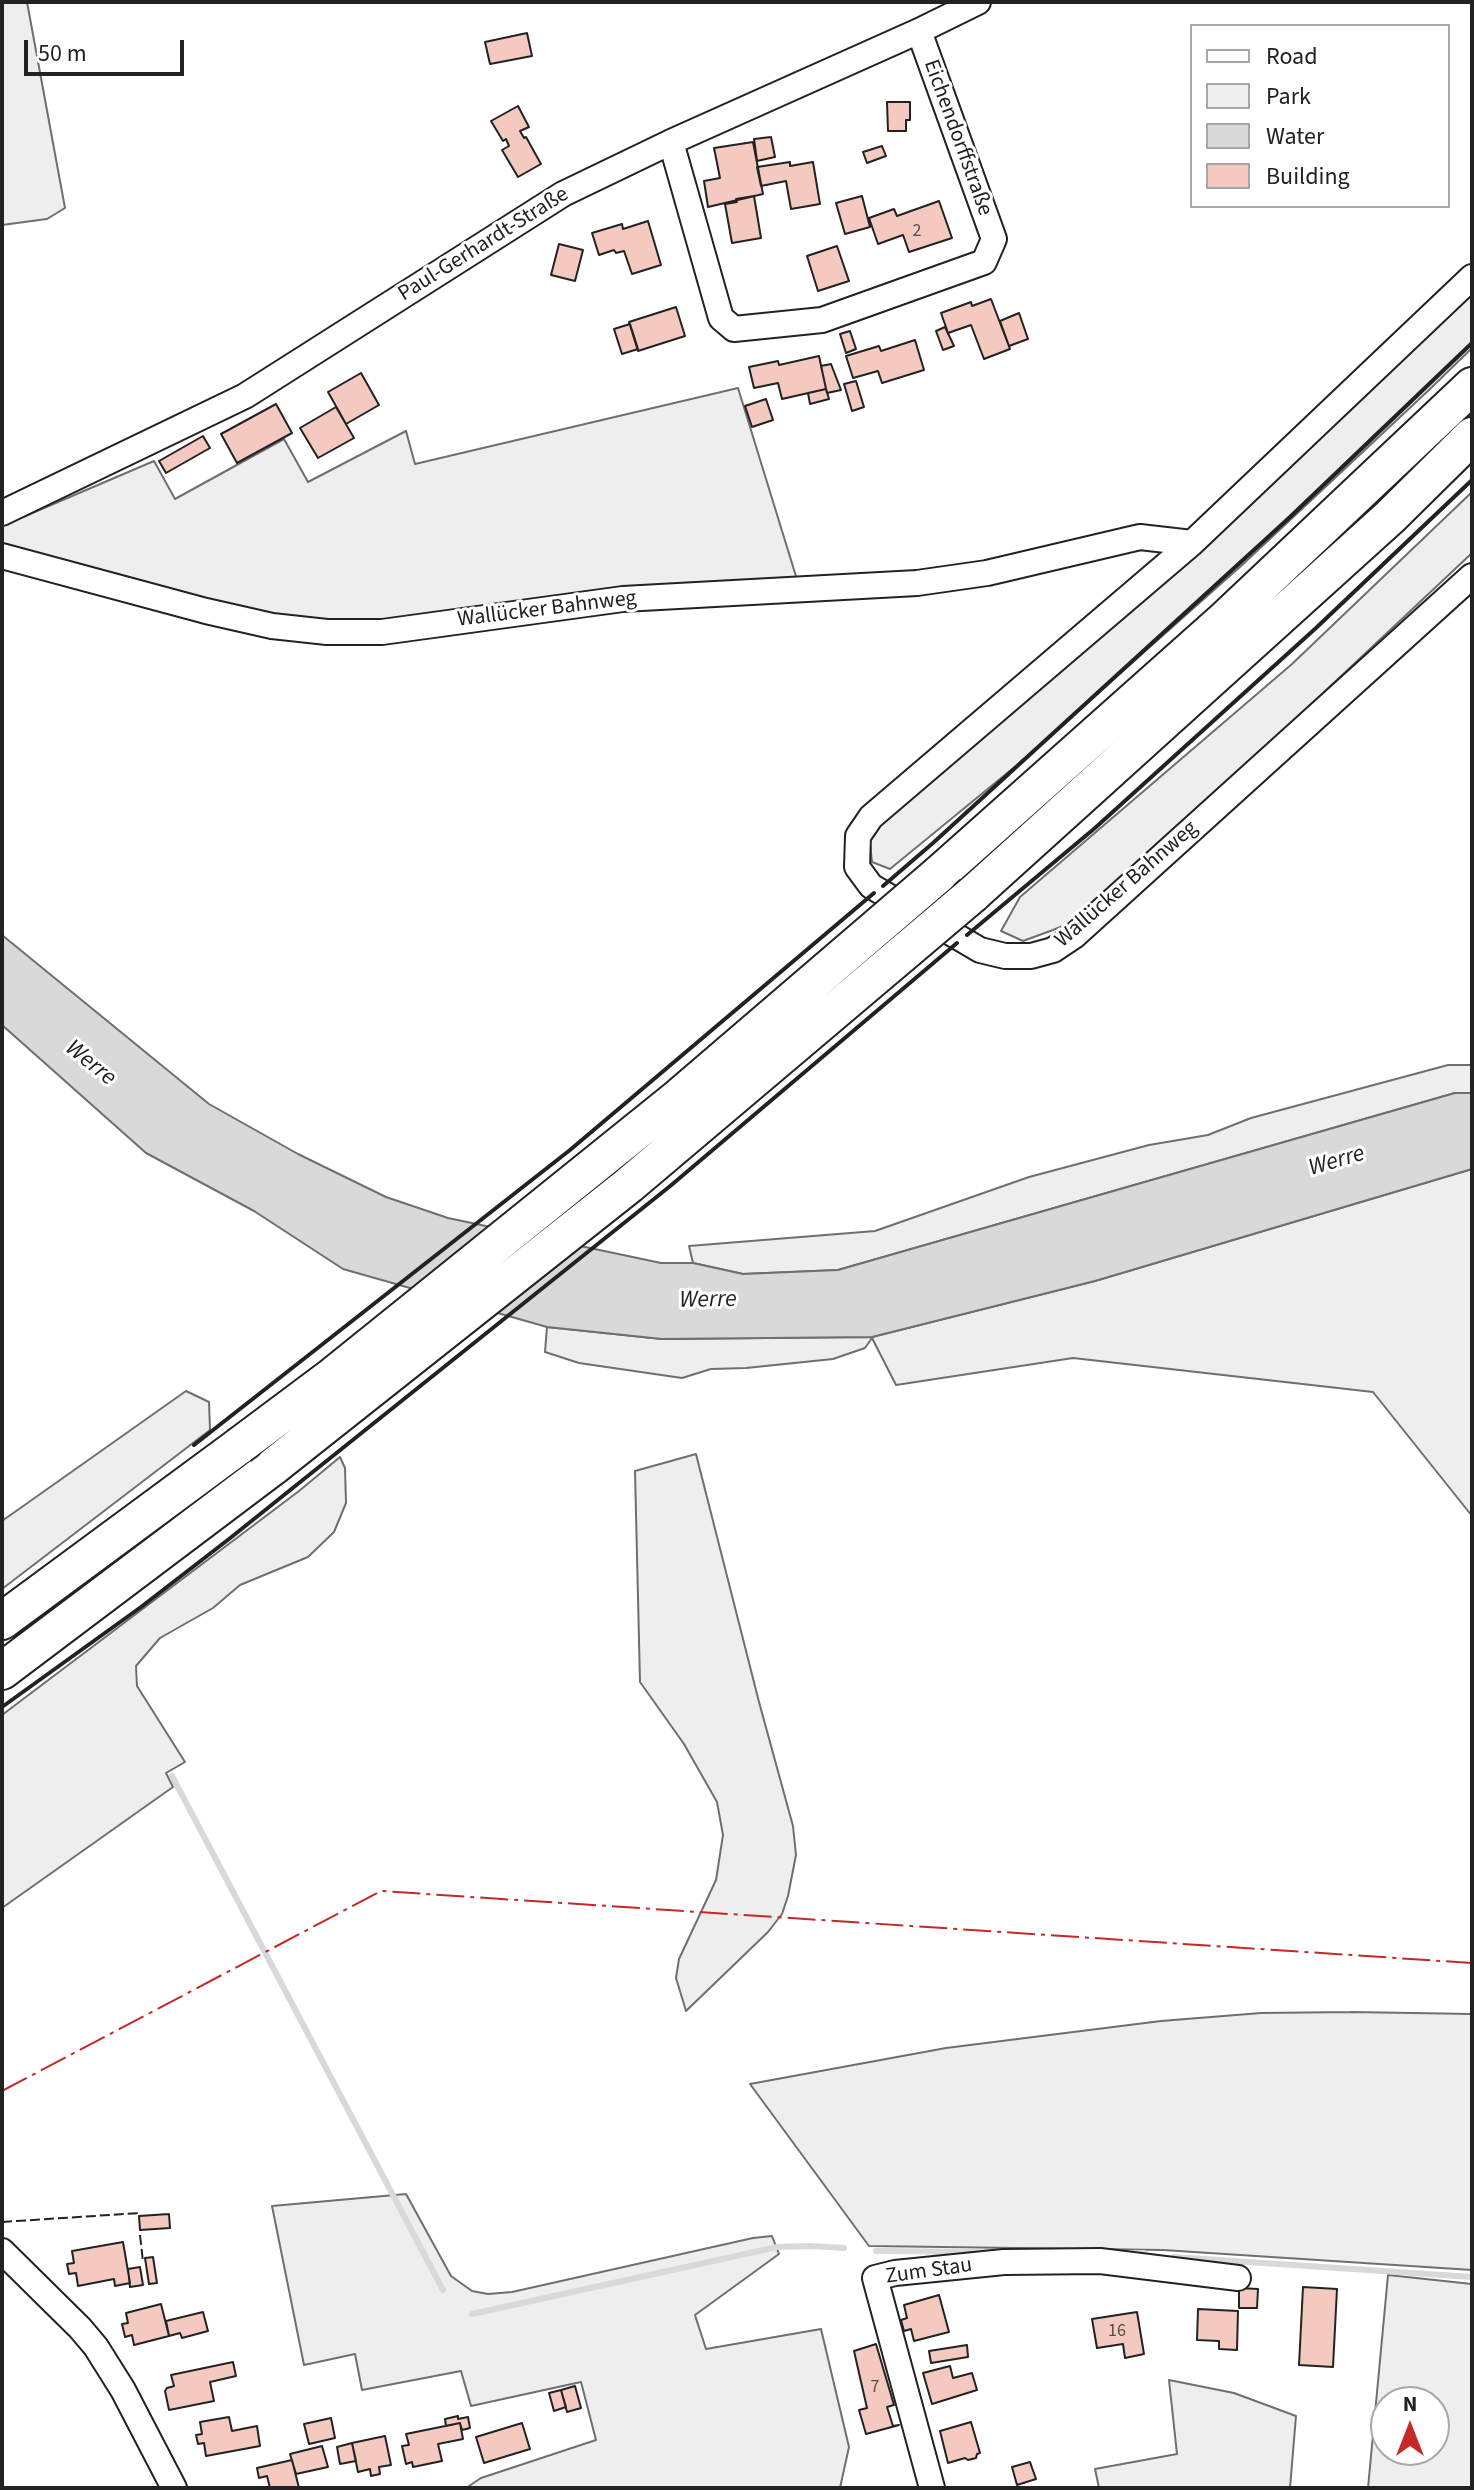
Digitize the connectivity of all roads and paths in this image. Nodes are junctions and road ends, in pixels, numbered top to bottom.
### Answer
1 (978, 2) edge
2 (919, 31) junction
3 (671, 142) junction
4 (1472, 277) edge
5 (1472, 386) edge
6 (1472, 436) edge
7 (2, 513) edge
8 (1192, 543) junction
9 (2, 556) edge
10 (1472, 576) edge
11 (2, 1621) edge
12 (2, 1671) edge
13 (2, 2251) edge
14 (1238, 2278) dead end
15 (174, 2488) edge
16 (932, 2488) edge

1 - 2 street, Paul-Gerhardt-Straße
2 - 3 street, Paul-Gerhardt-Straße
2 - 3 street, Eichendorffstraße
3 - 7 street, Paul-Gerhardt-Straße
4 - 8 street, Wallücker Bahnweg
5 - 11 highway, bridge
6 - 12 highway, bridge
8 - 9 street, Wallücker Bahnweg
8 - 10 street, Wallücker Bahnweg
13 - 15 street
14 - 16 street, Zum Stau

